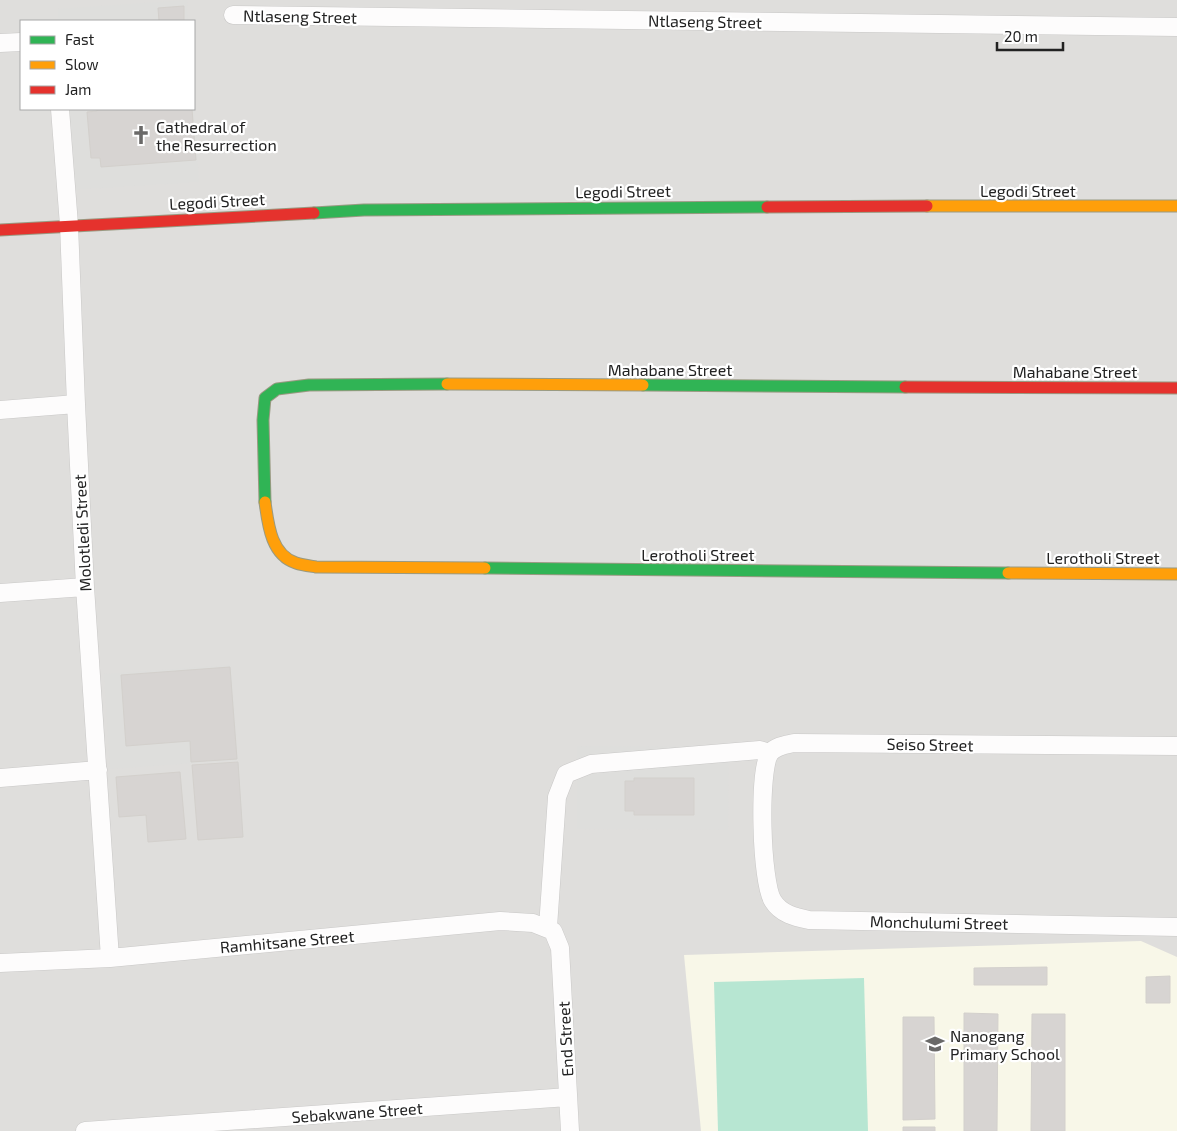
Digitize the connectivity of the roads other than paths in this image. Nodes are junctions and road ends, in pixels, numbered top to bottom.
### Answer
1 (233, 15) dead end
2 (1177, 27) edge
3 (20, 42) edge
4 (0, 43) edge
5 (60, 110) edge
6 (1177, 206) edge
7 (69, 225) junction
8 (0, 230) edge
9 (1177, 388) edge
10 (76, 404) junction
11 (0, 410) edge
12 (264, 497) joint
13 (1177, 574) edge
14 (85, 587) junction
15 (0, 593) edge
16 (1177, 746) edge
17 (770, 753) junction
18 (98, 770) junction
19 (0, 778) edge
20 (1177, 927) edge
21 (548, 928) junction
22 (110, 958) junction
23 (0, 963) edge
24 (568, 1097) junction
25 (86, 1131) edge
26 (570, 1131) edge

1 - 2 street, Ntlaseng Street
3 - 4 street
5 - 7 street, Molotledi Street
6 - 7 street, Legodi Street
7 - 8 street, Legodi Street
7 - 10 street, Molotledi Street
9 - 12 street, Mahabane Street
10 - 11 street
10 - 14 street, Molotledi Street
12 - 13 street, Lerotholi Street
14 - 15 street
14 - 18 street, Molotledi Street
16 - 17 street, Seiso Street
17 - 20 street, Monchulumi Street
17 - 21 street
18 - 19 street
18 - 22 street, Molotledi Street
21 - 22 street, Ramhitsane Street
21 - 24 street, End Street
22 - 23 street, Ramhitsane Street
24 - 25 street, Sebakwane Street
24 - 26 street, End Street

